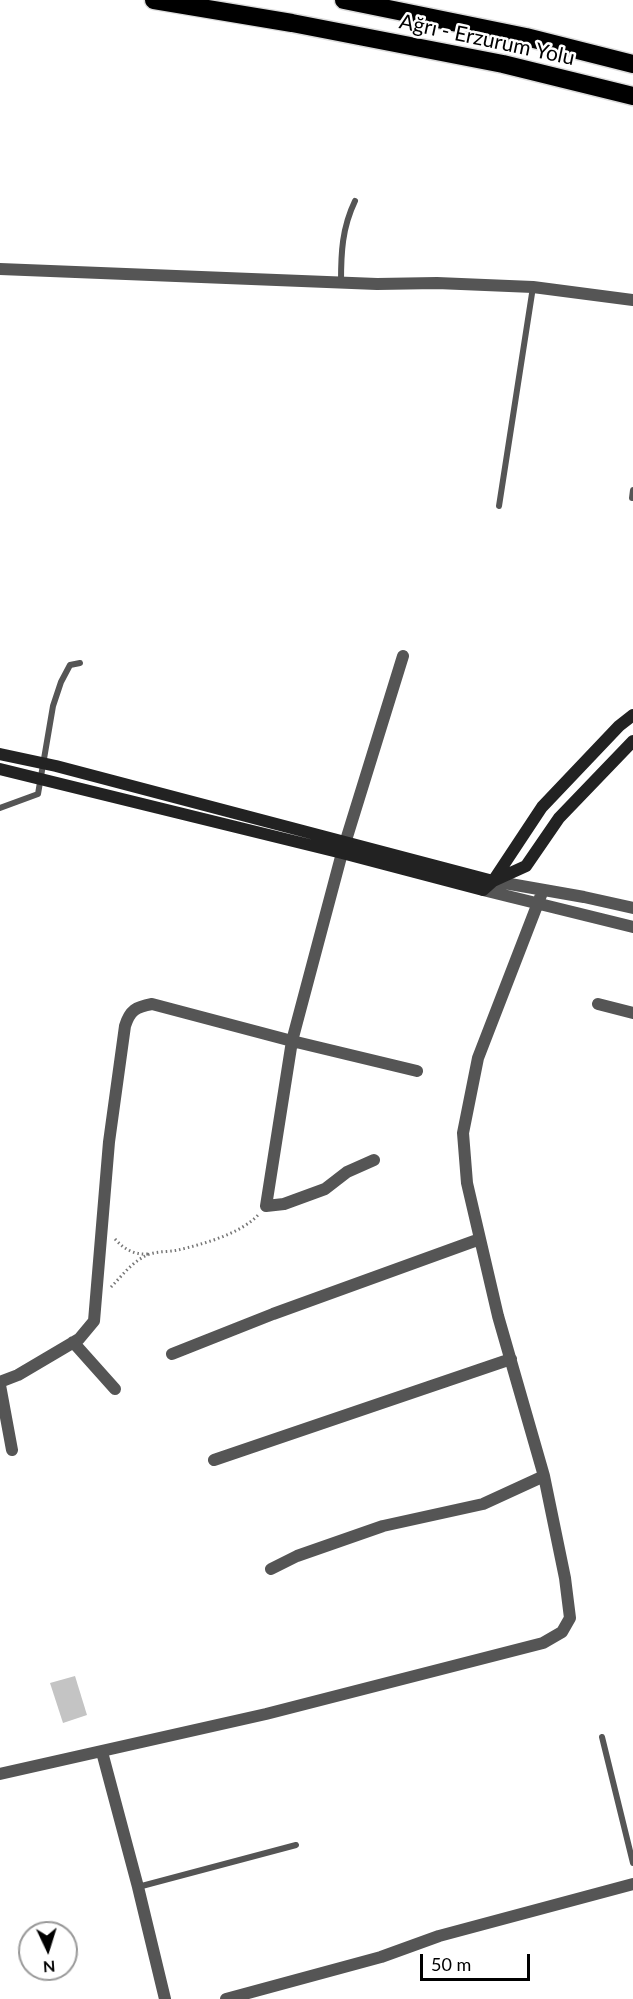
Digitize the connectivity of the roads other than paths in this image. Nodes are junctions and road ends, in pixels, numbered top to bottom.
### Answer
1 (154, 0) edge
2 (344, 0) edge
3 (633, 64) edge
4 (633, 96) edge
5 (355, 201) dead end
6 (0, 269) edge
7 (340, 282) junction
8 (533, 287) junction
9 (633, 300) edge
10 (633, 490) edge
11 (632, 498) edge
12 (499, 506) dead end
13 (403, 656) dead end
14 (80, 663) dead end
15 (633, 715) edge
16 (633, 741) edge
17 (0, 754) edge
18 (44, 763) junction
19 (0, 769) edge
20 (41, 779) junction
21 (0, 808) edge
22 (344, 848) junction
23 (488, 886) junction
24 (543, 890) junction
25 (537, 903) junction
26 (633, 908) edge
27 (633, 927) edge
28 (598, 1004) dead end
29 (633, 1013) edge
30 (292, 1041) junction
31 (417, 1071) dead end
32 (374, 1160) dead end
33 (480, 1239) junction
34 (73, 1342) junction
35 (172, 1354) dead end
36 (511, 1359) junction
37 (0, 1384) edge
38 (115, 1389) dead end
39 (12, 1450) dead end
40 (214, 1460) dead end
41 (544, 1476) junction
42 (270, 1569) dead end
43 (602, 1737) dead end
44 (102, 1752) junction
45 (0, 1774) edge
46 (296, 1845) dead end
47 (633, 1863) edge
48 (633, 1884) edge
49 (138, 1887) junction
50 (165, 1999) edge
51 (226, 1999) edge

1 - 4 highway, Ağrı - Erzurum Yolu
2 - 3 highway, Ağrı - Erzurum Yolu
5 - 7 lane
6 - 7 street
7 - 8 street
8 - 9 street
8 - 12 lane
10 - 11 lane
13 - 22 street
14 - 18 lane
15 - 23 street
16 - 23 street
17 - 18 street
18 - 20 lane
18 - 22 street
19 - 20 street
20 - 21 lane
20 - 22 street
22 - 23 street
22 - 30 street
23 - 24 street
23 - 25 street
24 - 25 street
24 - 26 street
25 - 27 street
25 - 33 street
28 - 29 street
30 - 31 street
30 - 32 street
30 - 34 street
33 - 35 street
33 - 36 street
34 - 37 street
34 - 38 street
36 - 40 street
36 - 41 street
37 - 39 street
41 - 42 street
41 - 44 street
43 - 47 lane
44 - 45 street
44 - 49 street
46 - 49 lane
48 - 51 street
49 - 50 street

